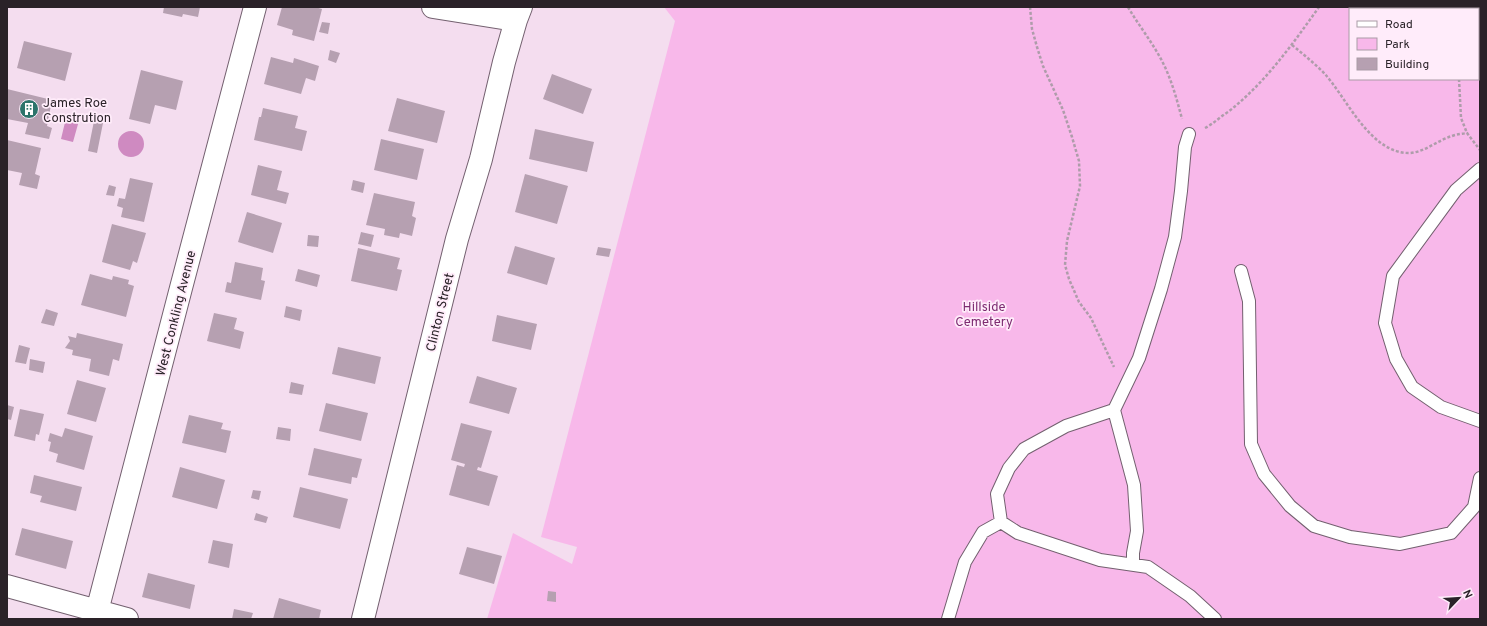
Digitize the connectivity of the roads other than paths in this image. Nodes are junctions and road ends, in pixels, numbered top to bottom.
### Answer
1 (255, 7) edge
2 (433, 7) edge
3 (518, 13) edge
4 (1189, 134) road end
5 (1480, 169) edge
6 (1241, 271) dead end
7 (1114, 410) junction
8 (1480, 421) edge
9 (1480, 478) edge
10 (1001, 522) junction
11 (1133, 565) junction
12 (7, 586) edge
13 (96, 615) edge
14 (127, 619) edge
15 (363, 619) edge
16 (948, 619) edge
17 (1214, 619) edge

1 - 13 street, West Conkling Avenue
2 - 3 street
3 - 15 street, Clinton Street
4 - 7 lane
5 - 8 lane
6 - 9 lane
7 - 10 lane
7 - 11 lane
10 - 11 lane
10 - 16 lane
11 - 17 lane
12 - 13 street
13 - 14 street

